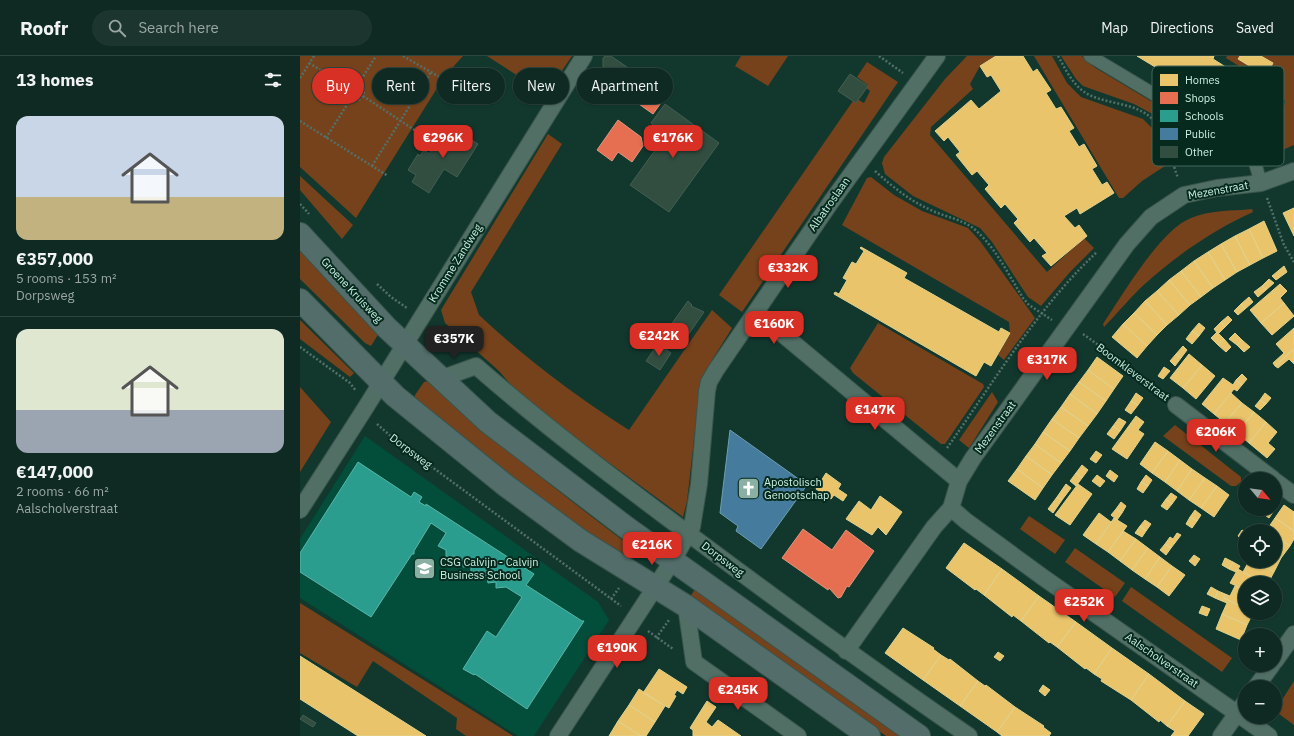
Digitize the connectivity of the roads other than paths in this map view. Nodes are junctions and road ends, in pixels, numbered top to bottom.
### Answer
1 (584, 56) edge
2 (937, 56) edge
3 (1090, 56) edge
4 (1152, 93) edge
5 (1256, 166) edge
6 (1294, 171) edge
7 (1261, 183) junction
8 (300, 234) edge
9 (300, 300) edge
10 (756, 312) junction
11 (405, 345) junction
12 (440, 378) junction
13 (381, 383) junction
14 (1176, 405) road end
15 (1264, 472) edge
16 (959, 481) junction
17 (1282, 486) edge
18 (1294, 495) edge
19 (951, 508) junction
20 (300, 510) edge
21 (689, 534) junction
22 (673, 560) junction
23 (655, 587) junction
24 (686, 606) junction
25 (1294, 634) edge
26 (846, 651) junction
27 (1282, 651) edge
28 (1238, 705) edge
29 (1238, 711) edge
30 (1257, 724) edge
31 (558, 736) edge
32 (798, 736) edge
33 (869, 736) edge
34 (919, 736) edge
35 (970, 736) edge
36 (1221, 736) edge
37 (1269, 736) edge

1 - 11 street, Kromme Zandweg
2 - 10 street, Albatroslaan
3 - 4 street
5 - 7 street
6 - 7 street, Mezenstraat
7 - 16 street, Mezenstraat
8 - 11 main road, Groene Kruisweg
9 - 13 main road
10 - 16 street
10 - 21 street, Albatroslaan
11 - 12 main road
11 - 13 street, Kromme Zandweg
12 - 21 street, Dorpsweg
12 - 22 main road
13 - 20 street, Kromme Zandweg
13 - 23 main road
14 - 15 street, Boomkleverstraat
16 - 19 street, Mezenstraat
17 - 18 street, Boomkleverstraat
19 - 26 street, Mezenstraat
19 - 28 street, Aalscholverstraat
21 - 22 street, Albatroslaan
21 - 26 street, Dorpsweg
22 - 23 street, Albatroslaan
22 - 34 main road
23 - 24 main road
23 - 31 street, Albatroslaan
24 - 32 street
24 - 33 main road
25 - 27 street
26 - 35 street, Dorpsweg
29 - 36 street
30 - 37 street, Aalscholverstraat

